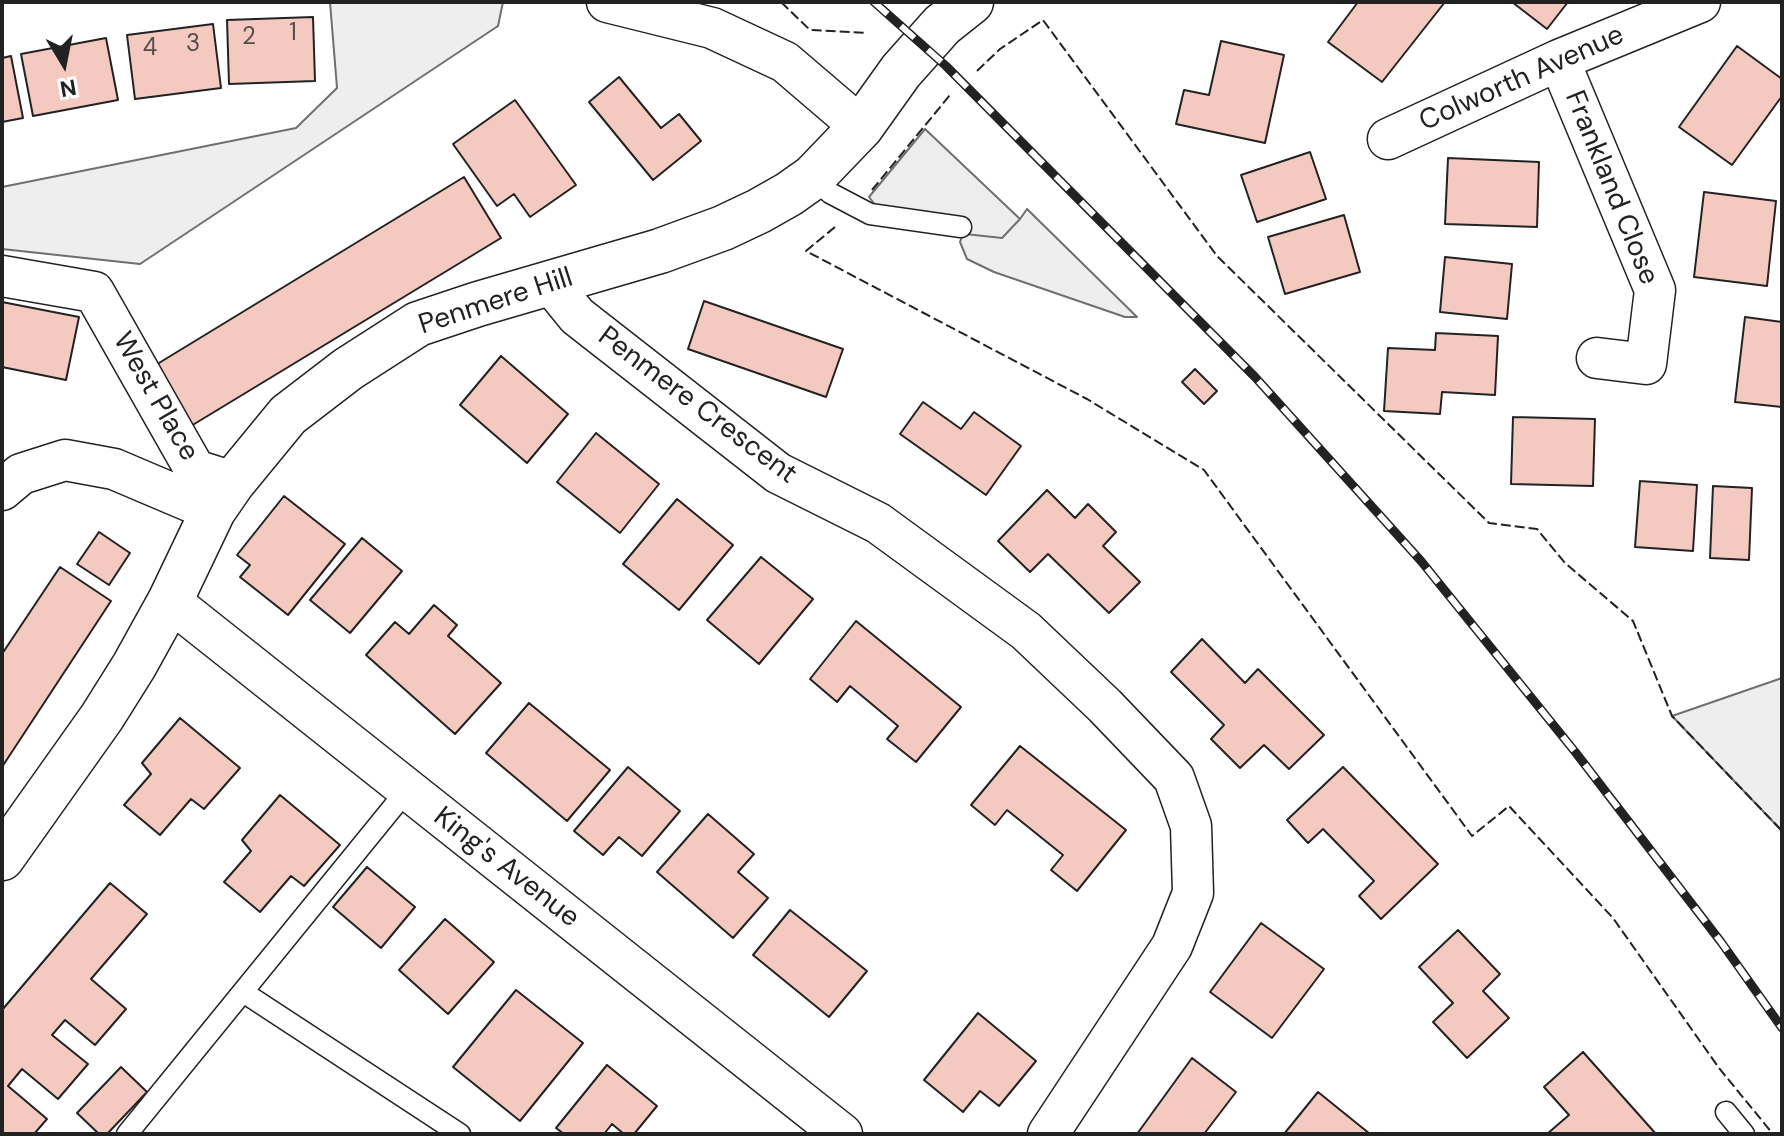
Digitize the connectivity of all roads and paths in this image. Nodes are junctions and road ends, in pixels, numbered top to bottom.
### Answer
1 (607, 2) edge
2 (971, 2) edge
3 (1700, 2) edge
4 (1559, 60) junction
5 (861, 127) junction
6 (1388, 139) dead end
7 (813, 177) junction
8 (961, 227) dead end
9 (2, 276) edge
10 (551, 284) junction
11 (1597, 358) dead end
12 (2, 449) edge
13 (65, 460) junction
14 (2, 490) edge
15 (223, 497) junction
16 (170, 601) junction
17 (407, 790) junction
18 (2, 858) edge
19 (243, 992) junction
20 (1726, 1112) dead end
21 (127, 1134) edge
22 (460, 1134) edge
23 (842, 1134) edge
24 (1048, 1134) edge
25 (1744, 1134) edge

1 - 5 street
2 - 5 street, Penmere Hill
3 - 4 street, Colworth Avenue
4 - 6 street, Colworth Avenue
4 - 11 street, Frankland Close
5 - 7 street, Penmere Hill
7 - 8 lane
7 - 10 street, Penmere Hill
9 - 15 street, West Place
10 - 15 street, Penmere Hill
10 - 24 street, Penmere Crescent
12 - 13 street
13 - 14 street
13 - 15 street
15 - 16 street, Penmere Hill
16 - 17 street, King's Avenue
16 - 18 street, Penmere Hill
17 - 19 lane
17 - 23 street, King's Avenue
19 - 21 lane
19 - 22 lane
20 - 25 lane

